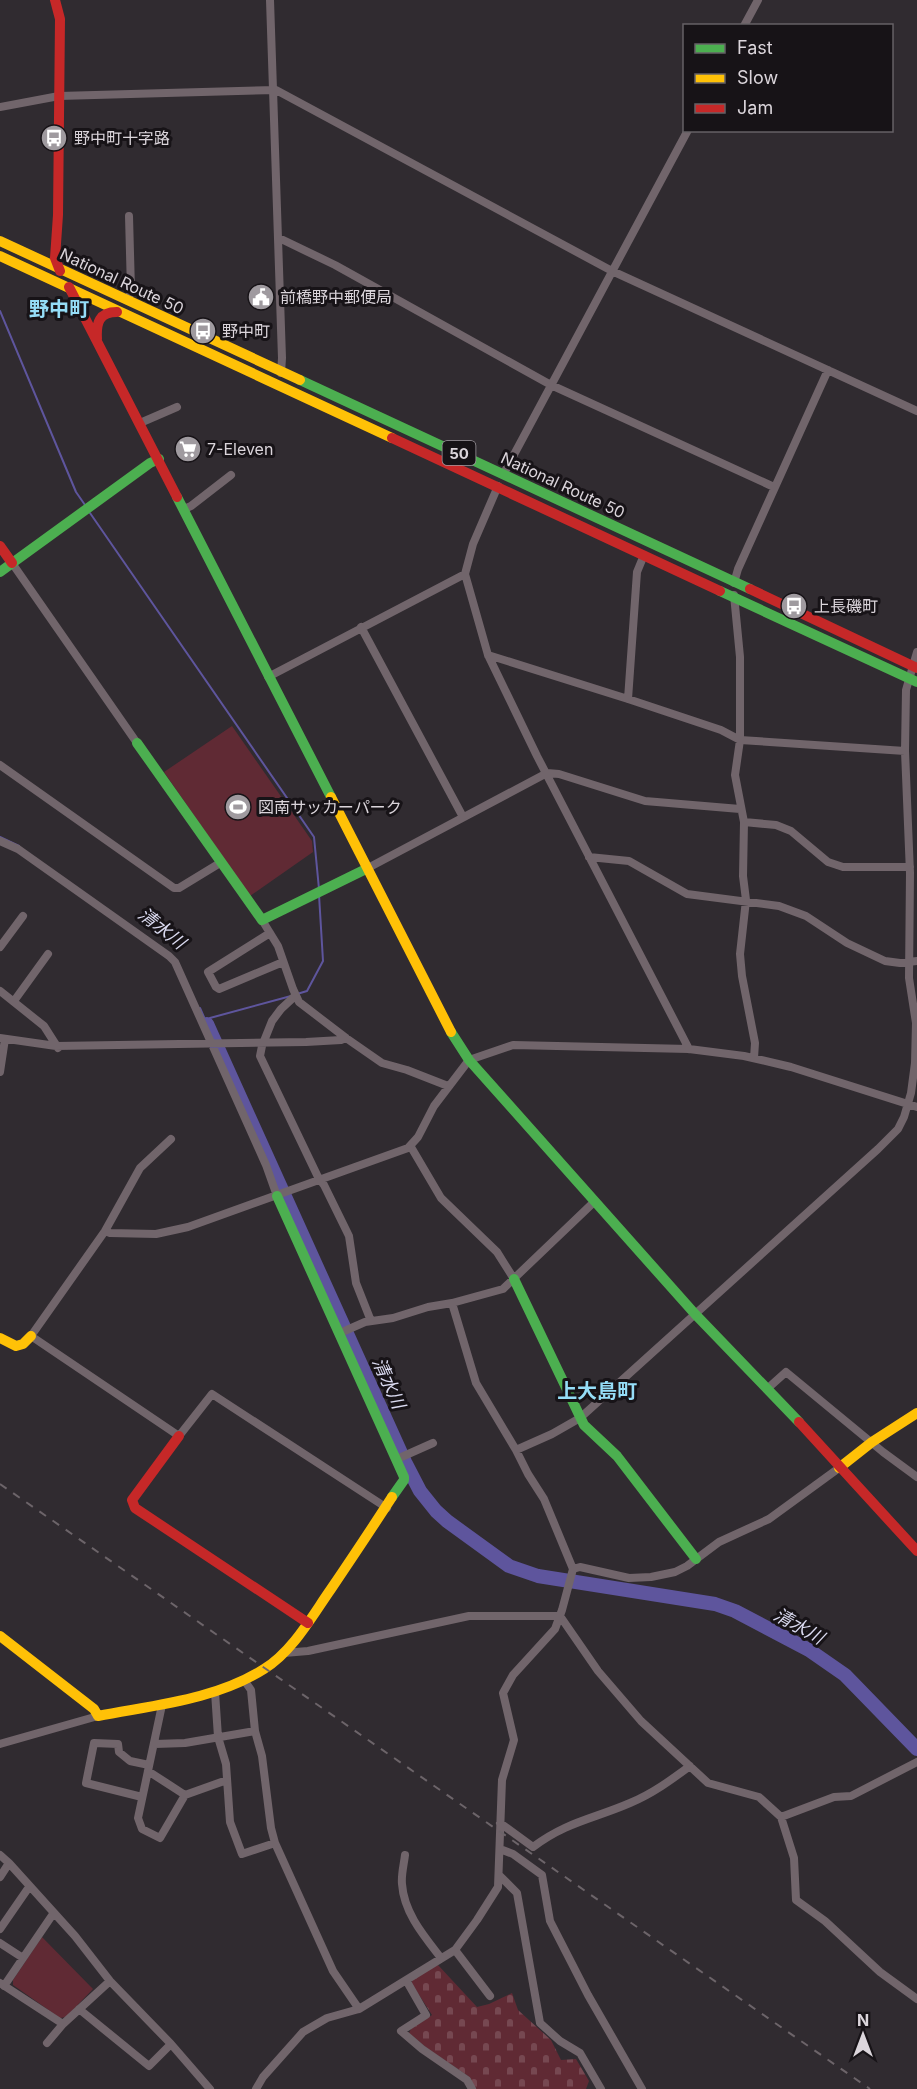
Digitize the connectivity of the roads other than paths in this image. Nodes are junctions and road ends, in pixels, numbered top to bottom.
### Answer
1 (56, 0) edge
2 (270, 0) edge
3 (758, 0) edge
4 (745, 24) edge
5 (273, 89) junction
6 (59, 96) junction
7 (0, 107) edge
8 (687, 132) edge
9 (129, 216) dead end
10 (279, 238) junction
11 (0, 241) edge
12 (0, 256) edge
13 (58, 268) junction
14 (612, 271) junction
15 (69, 287) junction
16 (128, 300) junction
17 (121, 312) junction
18 (98, 341) junction
19 (828, 370) junction
20 (281, 371) junction
21 (279, 384) junction
22 (551, 385) junction
23 (177, 407) dead end
24 (917, 411) edge
25 (140, 423) junction
26 (159, 459) junction
27 (504, 474) junction
28 (231, 475) dead end
29 (498, 486) junction
30 (774, 487) junction
31 (184, 509) junction
32 (0, 546) edge
33 (644, 555) junction
34 (12, 563) junction
35 (0, 572) edge
36 (465, 574) junction
37 (734, 581) junction
38 (734, 596) junction
39 (361, 627) junction
40 (917, 652) edge
41 (488, 655) junction
42 (914, 666) edge
43 (268, 676) junction
44 (913, 679) edge
45 (628, 699) junction
46 (740, 740) junction
47 (137, 743) joint
48 (905, 751) junction
49 (0, 765) edge
50 (547, 773) junction
51 (740, 808) junction
52 (463, 818) junction
53 (744, 822) junction
54 (0, 841) edge
55 (589, 857) junction
56 (220, 863) junction
57 (910, 867) junction
58 (366, 869) junction
59 (746, 900) junction
60 (23, 916) dead end
61 (262, 920) junction
62 (270, 933) junction
63 (0, 946) edge
64 (48, 954) dead end
65 (283, 962) junction
66 (913, 962) edge
67 (0, 991) edge
68 (295, 996) junction
69 (14, 1001) junction
70 (2, 1038) edge
71 (346, 1038) junction
72 (264, 1043) junction
73 (214, 1044) junction
74 (57, 1048) junction
75 (689, 1049) junction
76 (754, 1058) junction
77 (469, 1060) junction
78 (0, 1072) edge
79 (448, 1086) junction
80 (913, 1106) edge
81 (171, 1139) dead end
82 (411, 1147) junction
83 (321, 1180) junction
84 (281, 1195) junction
85 (594, 1202) junction
86 (105, 1231) junction
87 (514, 1279) junction
88 (452, 1303) junction
89 (695, 1314) junction
90 (370, 1322) junction
91 (344, 1331) junction
92 (31, 1336) junction
93 (0, 1338) edge
94 (766, 1389) junction
95 (917, 1413) edge
96 (580, 1418) junction
97 (179, 1436) junction
98 (872, 1442) junction
99 (434, 1443) dead end
100 (516, 1449) junction
101 (401, 1457) junction
102 (840, 1467) junction
103 (917, 1477) edge
104 (387, 1508) junction
105 (917, 1551) edge
106 (696, 1559) junction
107 (573, 1569) junction
108 (560, 1616) junction
109 (309, 1623) junction
110 (0, 1636) edge
111 (284, 1653) junction
112 (244, 1680) junction
113 (215, 1692) junction
114 (162, 1705) junction
115 (98, 1716) junction
116 (255, 1731) junction
117 (218, 1737) junction
118 (0, 1744) edge
119 (155, 1744) junction
120 (917, 1762) edge
121 (690, 1766) junction
122 (149, 1768) junction
123 (227, 1780) junction
124 (185, 1795) junction
125 (142, 1797) junction
126 (781, 1817) junction
127 (500, 1823) junction
128 (275, 1843) junction
129 (500, 1849) junction
130 (0, 1855) edge
131 (405, 1855) dead end
132 (9, 1863) junction
133 (499, 1875) junction
134 (0, 1877) edge
135 (29, 1887) junction
136 (53, 1914) junction
137 (0, 1929) edge
138 (0, 1943) edge
139 (455, 1950) junction
140 (24, 1958) junction
141 (441, 1958) junction
142 (110, 1980) junction
143 (406, 1980) junction
144 (2, 1984) edge
145 (490, 1996) dead end
146 (917, 1999) edge
147 (79, 2009) junction
148 (359, 2009) junction
149 (63, 2024) junction
150 (47, 2043) dead end
151 (171, 2044) junction
152 (210, 2089) edge
153 (256, 2089) edge
154 (472, 2089) edge
155 (601, 2089) edge
156 (642, 2089) edge

1 - 6 main road
2 - 5 street
3 - 4 street
5 - 6 street
5 - 10 street
5 - 14 street
6 - 7 street
6 - 13 main road
8 - 14 street
9 - 16 street
10 - 20 street
10 - 22 street
11 - 13 main road, National Route 50 / 50
12 - 15 main road, National Route 50 / 50
13 - 15 main road
13 - 16 main road, National Route 50 / 50
14 - 19 street
14 - 22 street
15 - 17 main road, National Route 50 / 50
15 - 18 main road
16 - 20 main road, National Route 50 / 50
17 - 18 main road
17 - 21 main road, National Route 50 / 50
18 - 25 main road
19 - 24 street
19 - 30 street
20 - 21 street
20 - 27 main road, National Route 50 / 50
21 - 29 main road, National Route 50 / 50
22 - 27 street
22 - 30 street
23 - 25 street
25 - 26 main road
26 - 31 main road
26 - 34 main road
27 - 29 street
27 - 37 main road, National Route 50 / 50
28 - 31 street
29 - 33 main road, National Route 50 / 50
29 - 36 street
30 - 37 street
31 - 43 main road
32 - 34 main road
33 - 38 main road, National Route 50 / 50
33 - 45 street
34 - 35 main road
34 - 47 street
36 - 39 street
36 - 41 street
37 - 38 street
37 - 42 main road, National Route 50 / 50
38 - 44 main road, National Route 50 / 50
38 - 46 street
39 - 43 street
39 - 52 street
40 - 42 street
41 - 45 street
41 - 50 street
42 - 44 street
43 - 58 main road
44 - 48 street
45 - 46 street
46 - 48 street
46 - 51 street
47 - 56 main road
48 - 57 street
49 - 56 street
50 - 51 street
50 - 52 street
50 - 55 street
51 - 53 street
52 - 58 street
53 - 57 street
53 - 59 street
54 - 73 street
55 - 59 street
55 - 75 street
56 - 61 main road
57 - 66 street
58 - 61 main road
58 - 77 main road
59 - 66 street
59 - 76 street
60 - 63 street
61 - 62 street
62 - 65 street
62 - 65 street
64 - 69 street
65 - 68 street
66 - 80 street
67 - 69 street
68 - 71 street
68 - 72 street
69 - 74 street
70 - 74 street
70 - 78 street
71 - 72 street
71 - 79 street
72 - 73 street
72 - 83 street
73 - 74 street
73 - 84 street
75 - 76 street
75 - 77 street
76 - 80 street
77 - 79 street
77 - 85 main road
79 - 82 street
80 - 89 street
81 - 86 street
82 - 83 street
82 - 87 street
83 - 84 street
83 - 90 street
84 - 86 street
84 - 91 main road
85 - 87 street
85 - 89 main road
86 - 92 street
87 - 88 street
87 - 96 main road
88 - 90 street
88 - 100 street
89 - 94 main road
89 - 96 street
90 - 91 street
91 - 101 main road
92 - 93 main road
92 - 97 street
94 - 98 street
94 - 102 main road
95 - 98 main road
96 - 100 street
96 - 106 main road
97 - 104 street
97 - 109 main road
98 - 102 main road
98 - 103 street
99 - 101 street
100 - 107 street
101 - 104 main road
102 - 105 main road
102 - 106 street
104 - 109 main road
106 - 107 street
107 - 108 street
108 - 111 street
108 - 121 street
108 - 127 street
109 - 111 main road
110 - 115 main road
111 - 112 main road
112 - 113 main road
112 - 116 street
113 - 114 main road
113 - 117 street
114 - 115 main road
114 - 119 street
115 - 118 street
116 - 117 street
116 - 128 street
117 - 119 street
117 - 123 street
119 - 122 street
120 - 126 street
121 - 126 street
121 - 127 street
122 - 124 street
122 - 125 street
122 - 125 street
123 - 124 street
123 - 128 street
124 - 125 street
126 - 146 street
127 - 129 street
128 - 148 street
129 - 133 street
129 - 156 street
130 - 132 street
131 - 141 street
132 - 134 street
132 - 135 street
133 - 139 street
133 - 155 street
135 - 136 street
135 - 137 street
136 - 140 street
136 - 142 street
138 - 140 street
139 - 141 street
139 - 145 street
140 - 144 street
141 - 143 street
142 - 147 street
142 - 151 street
143 - 148 street
143 - 154 street
144 - 149 street
147 - 149 street
147 - 151 street
148 - 153 street
149 - 150 street
151 - 152 street

